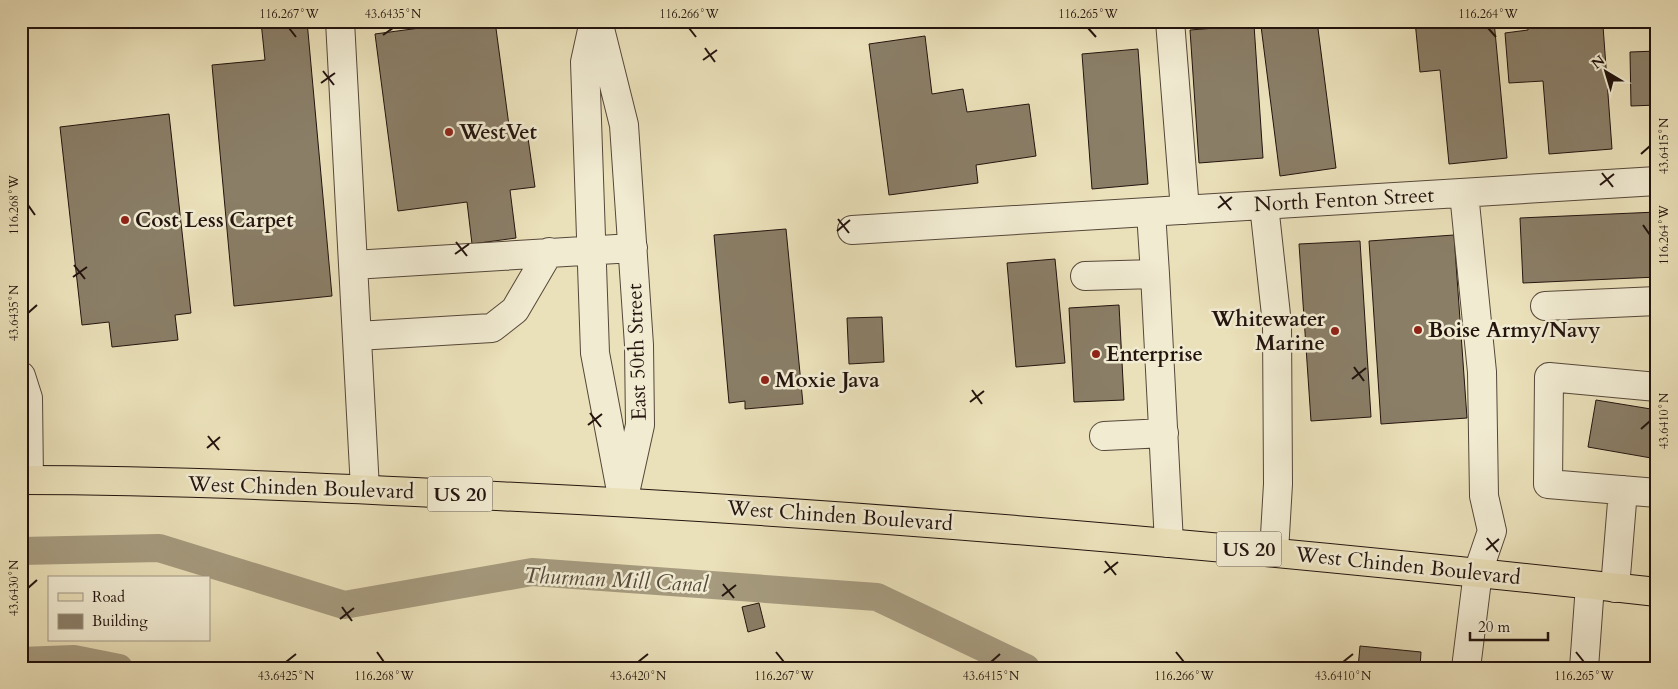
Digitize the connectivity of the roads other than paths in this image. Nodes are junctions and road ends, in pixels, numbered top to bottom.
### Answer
1 (340, 21) edge
2 (594, 21) edge
3 (598, 21) edge
4 (1170, 21) edge
5 (1657, 181) edge
6 (1464, 193) junction
7 (1264, 205) junction
8 (1185, 210) junction
9 (1151, 212) junction
10 (852, 230) dead end
11 (633, 248) junction
12 (591, 250) junction
13 (549, 252) junction
14 (353, 266) junction
15 (1155, 274) junction
16 (1085, 276) dead end
17 (1657, 301) edge
18 (1544, 306) dead end
19 (357, 336) junction
20 (21, 376) edge
21 (1657, 387) edge
22 (1164, 433) junction
23 (1104, 436) dead end
24 (25, 480) edge
25 (365, 489) junction
26 (1623, 490) junction
27 (1657, 493) edge
28 (623, 502) junction
29 (1169, 542) junction
30 (1274, 552) junction
31 (1478, 572) junction
32 (1603, 586) junction
33 (1657, 592) edge
34 (1466, 668) edge
35 (1584, 668) edge

1 - 14 street
2 - 12 street, East 50th Street
3 - 11 street, East 50th Street
4 - 8 street
5 - 6 street, North Fenton Street
6 - 7 street, North Fenton Street
6 - 31 street
7 - 8 street, North Fenton Street
7 - 30 street
8 - 9 street, North Fenton Street
9 - 10 street, North Fenton Street
9 - 15 street
11 - 12 street
11 - 28 street, East 50th Street
12 - 13 street
12 - 28 street, East 50th Street
13 - 14 street
13 - 19 street
14 - 19 street
15 - 16 street
15 - 22 street
17 - 18 street
19 - 25 street
20 - 24 street
21 - 26 street
22 - 23 street
22 - 29 street
24 - 25 main road, West Chinden Boulevard / US 20
25 - 28 main road, West Chinden Boulevard / US 20
26 - 27 street
26 - 32 street
28 - 29 main road, West Chinden Boulevard / US 20
29 - 30 main road, West Chinden Boulevard / US 20
30 - 31 main road, West Chinden Boulevard / US 20
31 - 32 main road, West Chinden Boulevard / US 20
31 - 34 street
32 - 33 main road, West Chinden Boulevard / US 20
32 - 35 street

